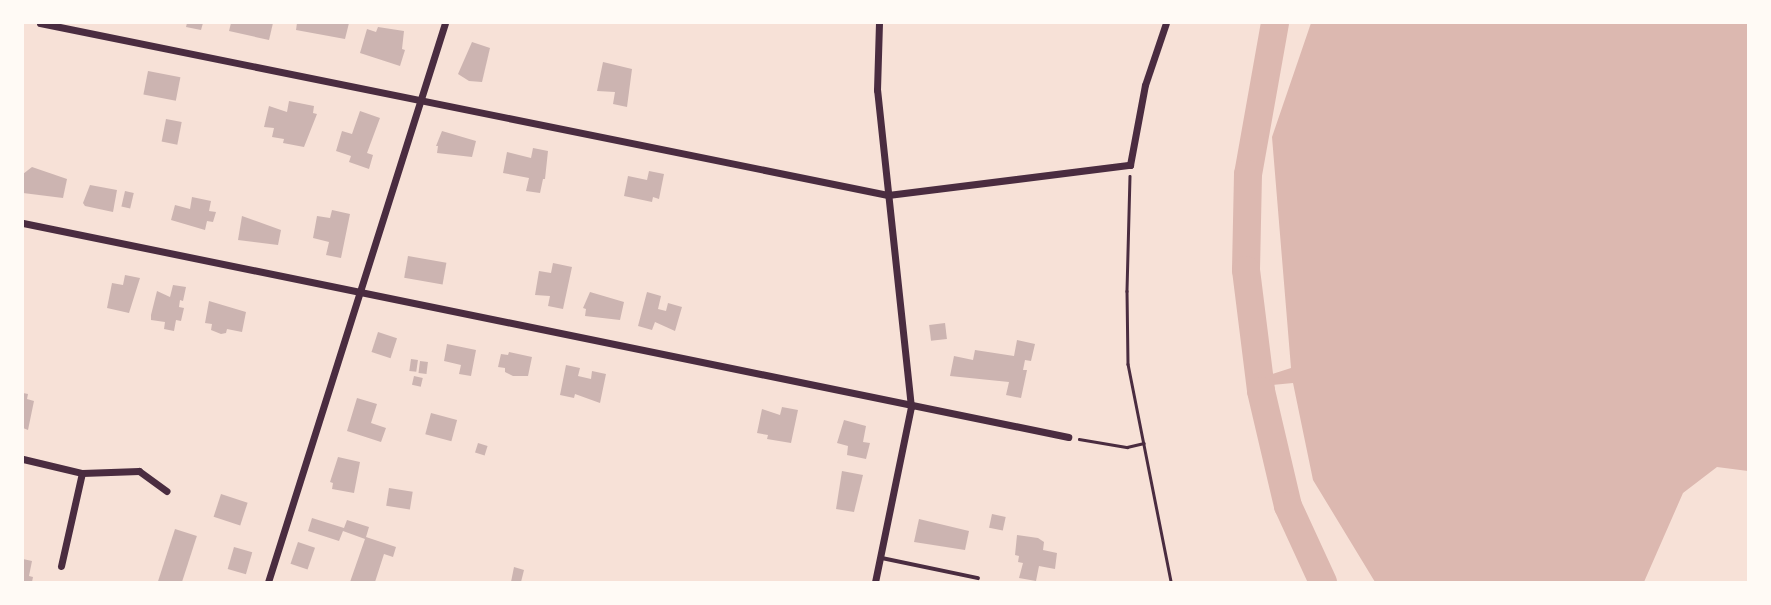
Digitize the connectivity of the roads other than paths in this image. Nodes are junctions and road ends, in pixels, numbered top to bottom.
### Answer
1 (40, 23) edge
2 (445, 23) edge
3 (880, 23) edge
4 (1166, 23) edge
5 (421, 100) junction
6 (888, 195) junction
7 (23, 223) edge
8 (358, 294) junction
9 (911, 407) junction
10 (1068, 437) road end
11 (23, 459) edge
12 (82, 472) junction
13 (167, 491) dead end
14 (880, 558) junction
15 (61, 566) dead end
16 (978, 578) dead end
17 (268, 582) edge
18 (875, 582) edge

1 - 5 street
2 - 5 street
3 - 6 street
4 - 6 street
5 - 6 street
5 - 8 street
6 - 9 street
7 - 8 street
8 - 9 street
8 - 17 street
9 - 10 street
9 - 14 street
11 - 12 street
12 - 13 street
12 - 15 street
14 - 16 lane
14 - 18 street

